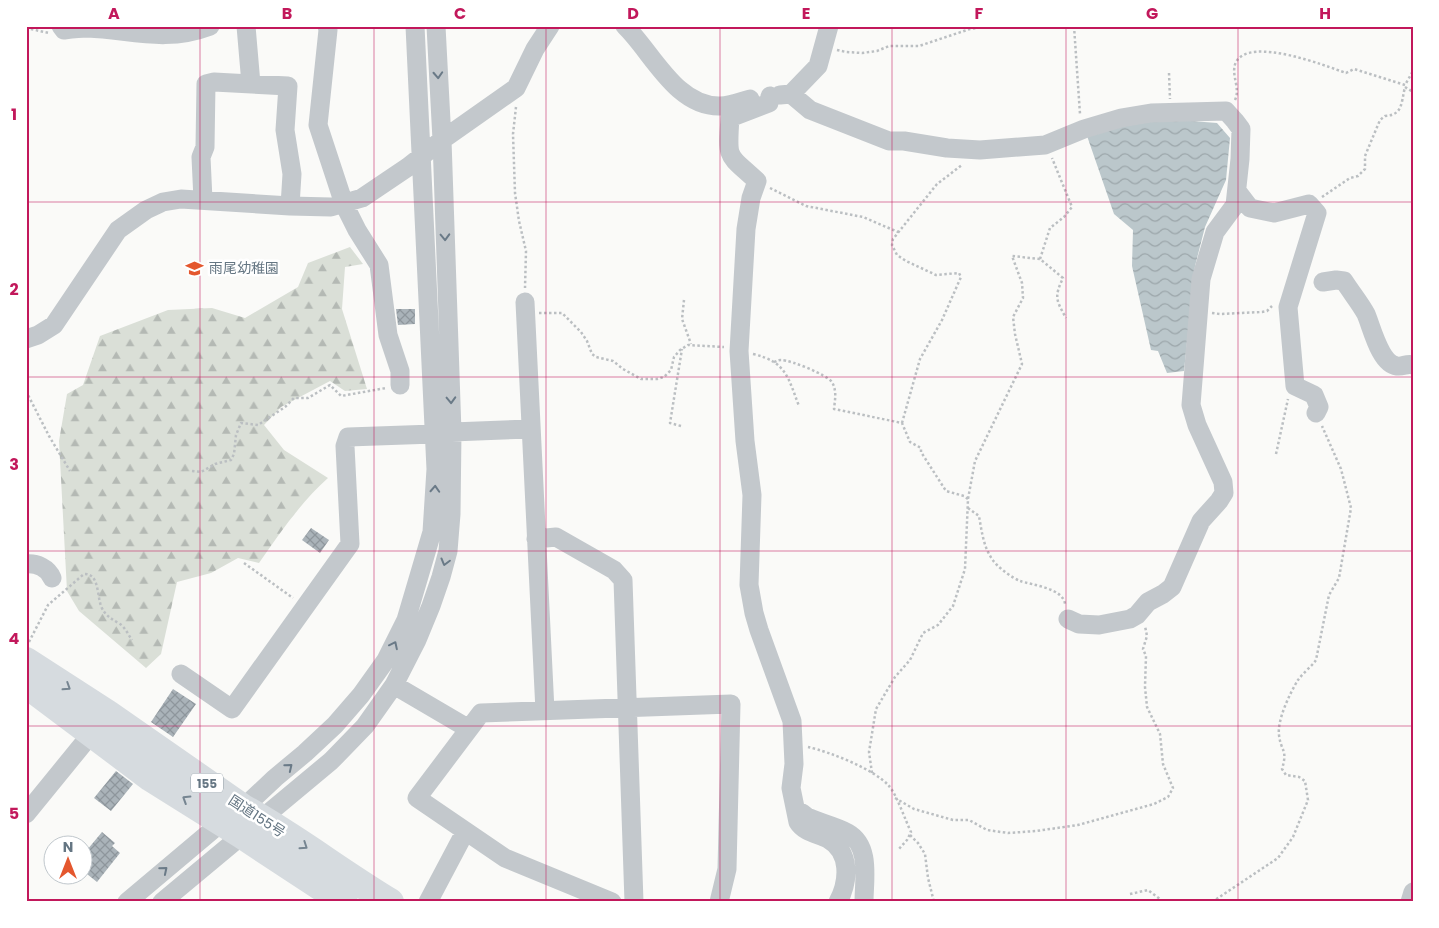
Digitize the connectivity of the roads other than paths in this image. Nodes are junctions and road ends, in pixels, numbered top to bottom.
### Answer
1 (61, 26) edge
2 (210, 26) edge
3 (246, 26) edge
4 (327, 26) edge
5 (415, 26) edge
6 (436, 26) edge
7 (550, 26) edge
8 (829, 26) edge
9 (631, 29) edge
10 (251, 84) junction
11 (791, 94) junction
12 (770, 96) junction
13 (442, 140) junction
14 (421, 156) junction
15 (1237, 191) junction
16 (204, 200) junction
17 (344, 204) junction
18 (290, 206) junction
19 (1323, 282) dead end
20 (525, 307) road end
21 (26, 339) edge
22 (1413, 365) edge
23 (400, 385) road end
24 (1316, 413) road end
25 (530, 429) junction
26 (443, 433) junction
27 (536, 539) junction
28 (26, 564) edge
29 (52, 578) dead end
30 (1068, 620) road end
31 (26, 661) edge
32 (181, 674) dead end
33 (26, 684) edge
34 (394, 685) junction
35 (627, 709) junction
36 (545, 712) junction
37 (469, 729) junction
38 (92, 734) junction
39 (796, 810) junction
40 (26, 814) edge
41 (243, 821) junction
42 (465, 832) junction
43 (1413, 892) edge
44 (127, 902) edge
45 (162, 902) edge
46 (344, 902) edge
47 (390, 902) edge
48 (428, 902) edge
49 (612, 902) edge
50 (634, 902) edge
51 (719, 902) edge
52 (838, 902) edge
53 (864, 902) edge
54 (1410, 902) edge

1 - 2 street
3 - 10 street
4 - 17 street
5 - 14 street
6 -> 13 street
7 - 13 street
8 - 11 street
9 - 12 street
10 - 16 street
10 - 18 street
11 - 12 street
11 - 15 street
12 - 39 street
13 - 14 street
13 -> 26 street
14 - 17 street
14 - 26 street
15 - 24 street
15 - 30 street
16 - 18 street
16 - 21 street
17 - 18 street
17 - 23 street
19 - 22 street
20 - 25 street
25 - 26 street
25 - 27 street
26 - 32 street
26 -> 34 street
41 -> 26 street
27 - 35 street
27 - 36 street
28 - 29 street
31 -> 41 highway, 国道155号 / 155
33 - 38 highway, 国道155号 / 155
34 - 37 street
34 - 41 street
35 - 36 street
35 - 50 street
35 - 51 street
36 - 37 street
37 - 42 street
38 - 40 street
41 -> 38 highway, 国道155号 / 155
39 - 52 street
39 - 53 street
44 -> 41 street
41 - 45 street
41 - 46 highway, 国道155号 / 155
41 -> 47 highway, 国道155号 / 155
42 - 48 street
42 - 49 street
43 - 54 street

